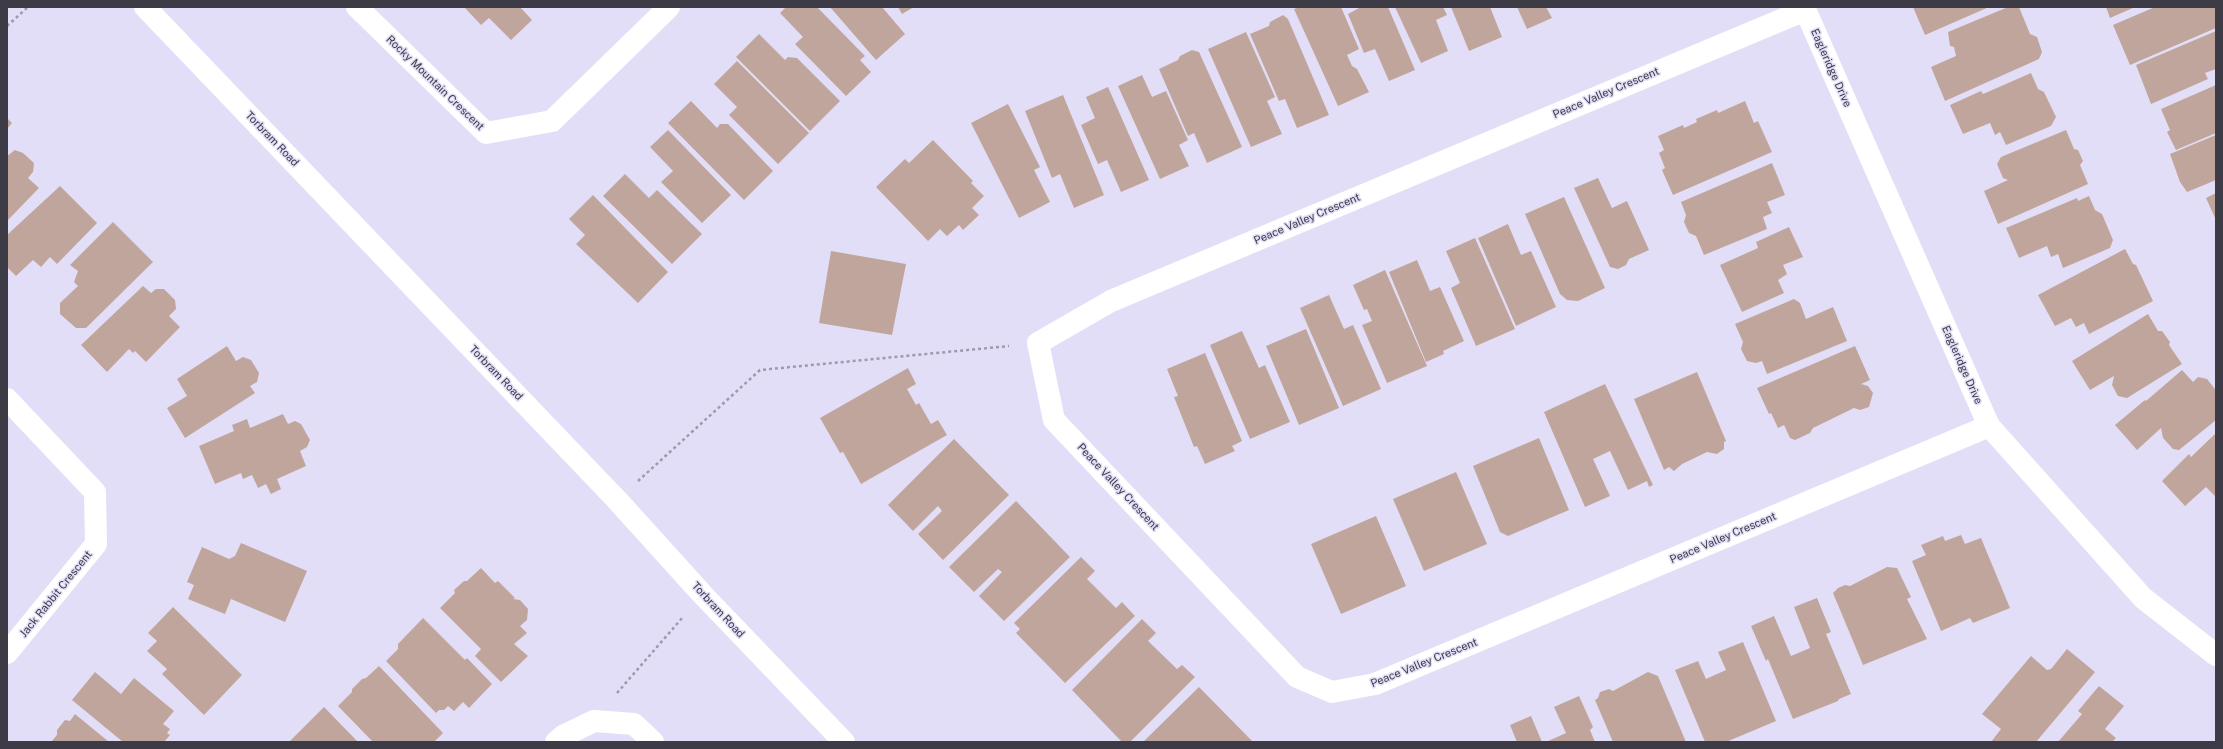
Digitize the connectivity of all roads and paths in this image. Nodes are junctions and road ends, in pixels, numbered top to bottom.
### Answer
1 (28, 7) edge
2 (145, 7) edge
3 (357, 7) edge
4 (669, 7) edge
5 (1805, 8) edge
6 (7, 26) edge
7 (1038, 343) junction
8 (7, 399) edge
9 (1989, 426) junction
10 (617, 500) junction
11 (703, 595) junction
12 (7, 653) edge
13 (2216, 655) edge
14 (594, 721) junction
15 (556, 742) edge
16 (653, 742) edge
17 (844, 742) edge

1 - 6 path
2 - 10 street, Torbram Road
3 - 4 street, Rocky Mountain Crescent
5 - 7 street, Peace Valley Crescent
5 - 9 street, Eagleridge Drive
7 - 9 street, Peace Valley Crescent
7 - 10 path
8 - 12 street, Jack Rabbit Crescent
9 - 13 street, Eagleridge Drive
10 - 11 street, Torbram Road
11 - 14 path
11 - 17 street, Torbram Road
14 - 15 street
14 - 16 street

